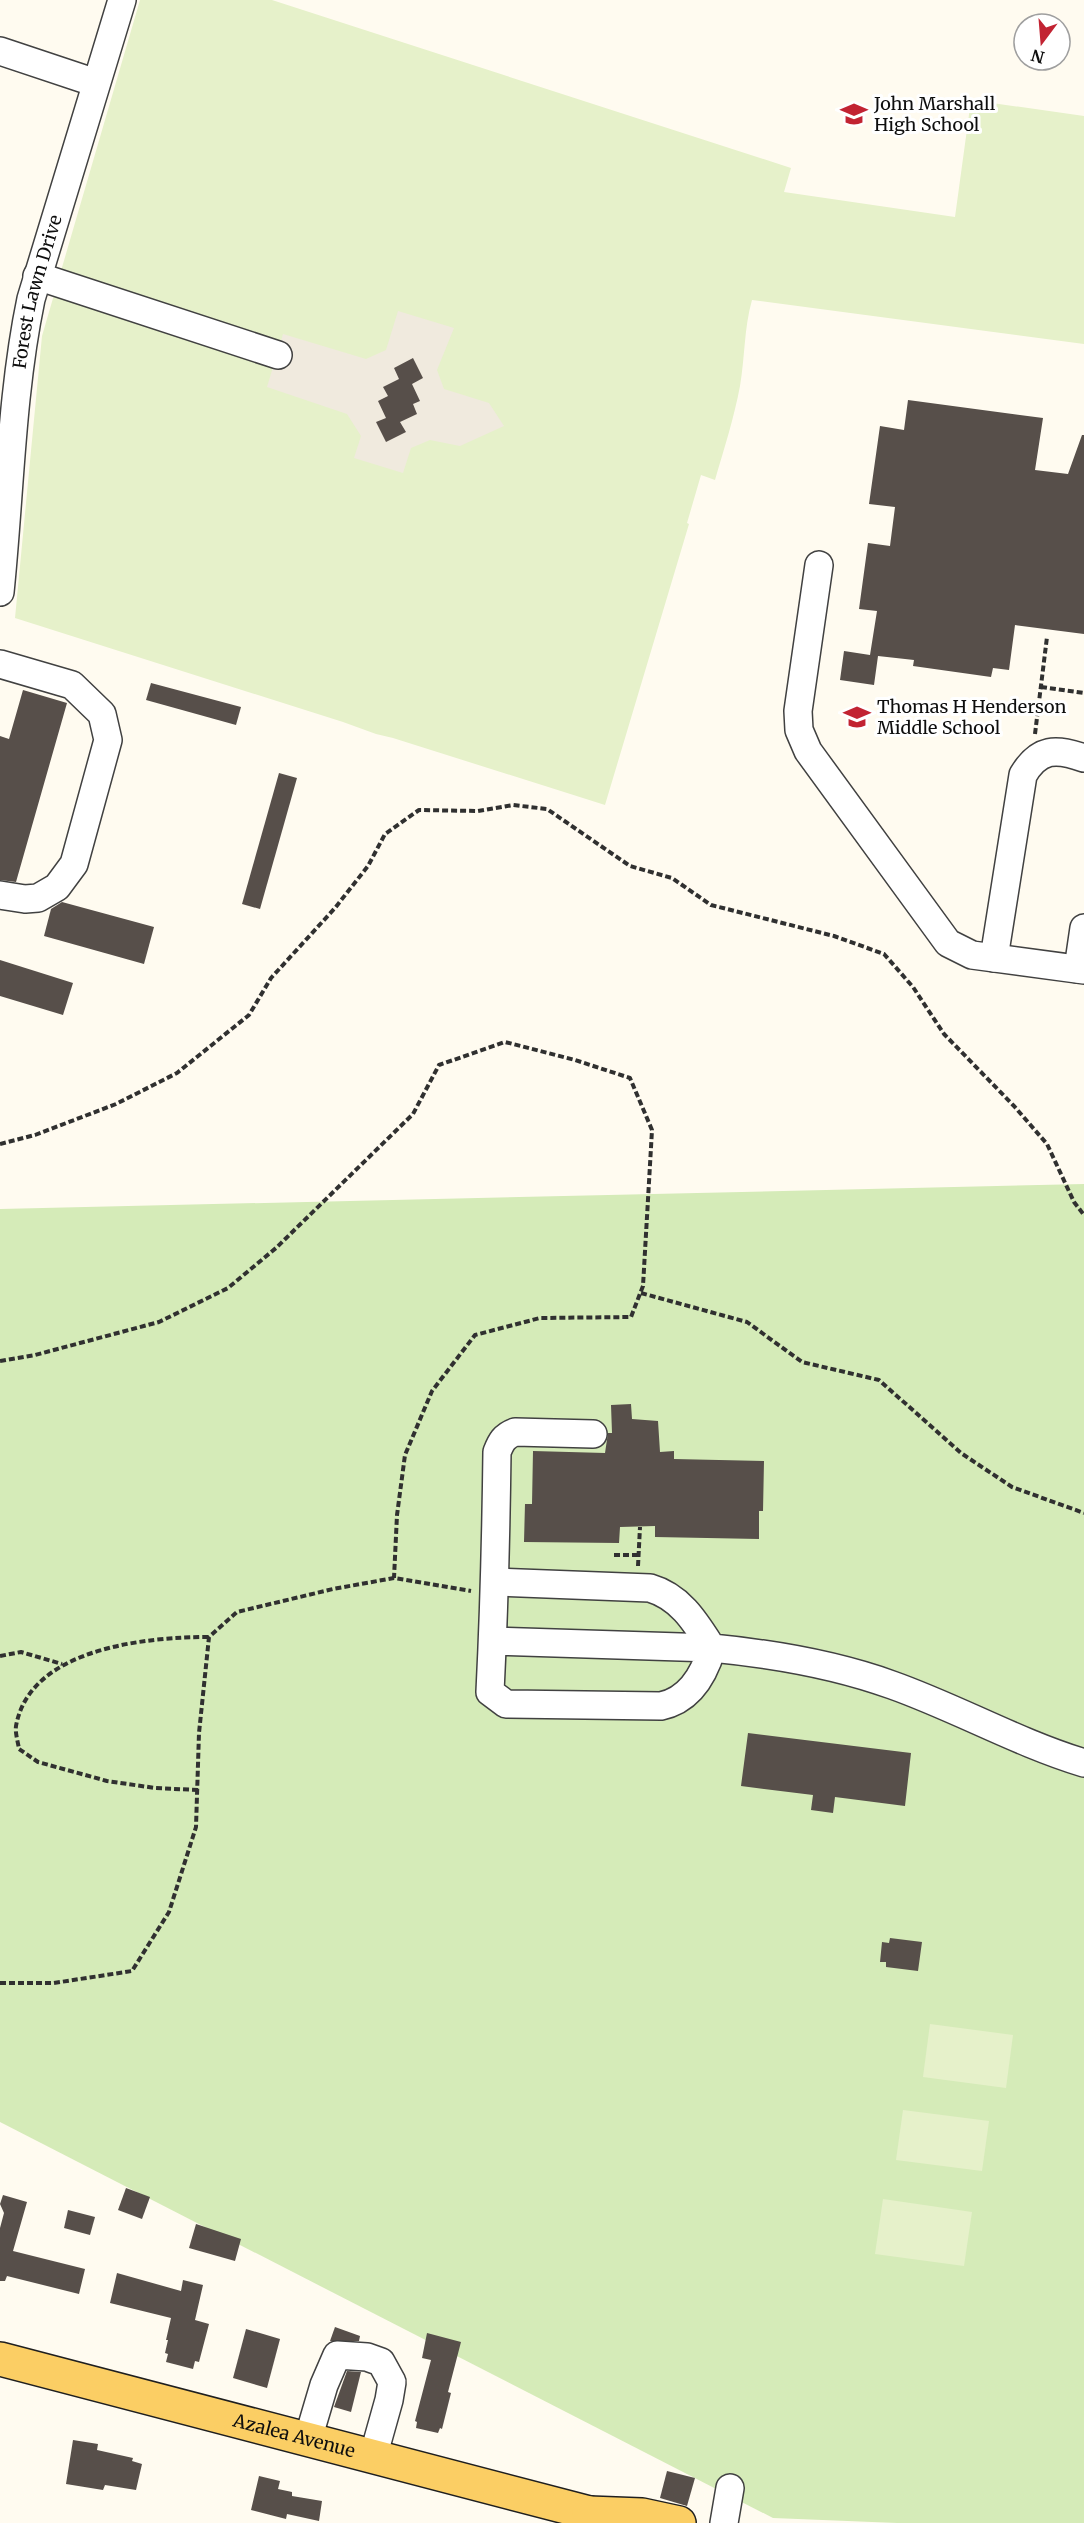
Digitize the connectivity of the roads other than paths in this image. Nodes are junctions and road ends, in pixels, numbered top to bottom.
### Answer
1 (122, 0) edge
2 (0, 51) edge
3 (96, 83) junction
4 (37, 276) junction
5 (278, 355) dead end
6 (8, 424) edge
7 (819, 565) dead end
8 (0, 592) edge
9 (0, 664) edge
10 (1084, 758) edge
11 (0, 895) edge
12 (1084, 928) edge
13 (994, 958) junction
14 (1081, 970) edge
15 (593, 1434) dead end
16 (495, 1589) junction
17 (493, 1641) junction
18 (712, 1648) junction
19 (1084, 1763) edge
20 (0, 2359) edge
21 (308, 2439) junction
22 (373, 2457) junction
23 (730, 2488) dead end
24 (599, 2518) edge
25 (679, 2523) edge
26 (723, 2523) edge

1 - 3 street, Forest Lawn Drive
2 - 3 street
3 - 4 street, Forest Lawn Drive
4 - 5 street
4 - 6 street, Forest Lawn Drive
6 - 8 street, Forest Lawn Drive
7 - 13 street
9 - 11 street
10 - 13 street
12 - 14 street
13 - 14 street
15 - 16 street
16 - 17 street
16 - 18 street
17 - 18 street
17 - 18 street
18 - 19 street
20 - 21 main road, Azalea Avenue
21 - 22 main road, Azalea Avenue
21 - 22 street
22 - 24 main road, Azalea Avenue
23 - 26 street
24 - 25 main road, Azalea Avenue

